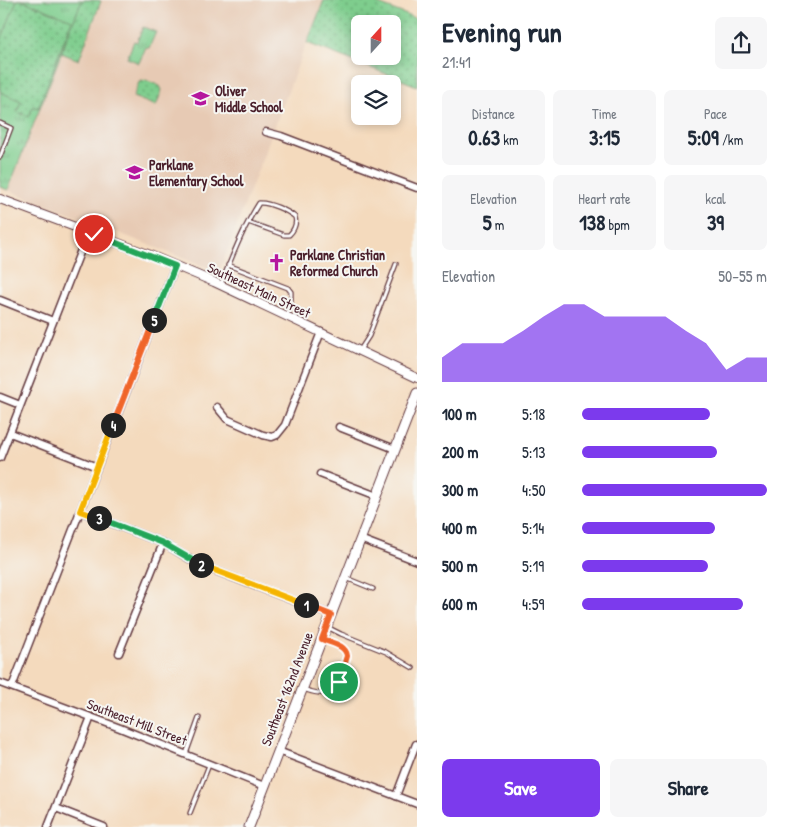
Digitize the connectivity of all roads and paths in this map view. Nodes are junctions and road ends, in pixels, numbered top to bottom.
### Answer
1 (0, 123) edge
2 (266, 132) dead end
3 (0, 157) edge
4 (417, 188) edge
5 (0, 199) edge
6 (248, 222) junction
7 (88, 232) junction
8 (396, 264) dead end
9 (175, 266) junction
10 (228, 266) junction
11 (220, 285) junction
12 (0, 300) edge
13 (286, 316) junction
14 (53, 321) junction
15 (321, 332) junction
16 (360, 351) junction
17 (417, 378) edge
18 (417, 393) edge
19 (0, 398) edge
20 (20, 406) junction
21 (217, 407) dead end
22 (339, 427) dead end
23 (10, 433) junction
24 (395, 449) junction
25 (0, 458) edge
26 (97, 467) junction
27 (320, 474) dead end
28 (377, 496) junction
29 (80, 511) junction
30 (360, 539) junction
31 (163, 543) junction
32 (417, 561) edge
33 (345, 578) junction
34 (373, 589) dead end
35 (331, 615) junction
36 (326, 627) junction
37 (322, 639) junction
38 (119, 653) dead end
39 (413, 668) dead end
40 (0, 683) edge
41 (12, 687) junction
42 (302, 689) junction
43 (91, 717) junction
44 (199, 718) dead end
45 (416, 744) dead end
46 (278, 751) junction
47 (185, 755) junction
48 (210, 764) junction
49 (264, 786) junction
50 (396, 796) junction
51 (417, 804) edge
52 (56, 808) junction
53 (190, 812) dead end
54 (48, 827) edge
55 (104, 827) edge
56 (248, 827) edge

1 - 3 lane
2 - 4 street
5 - 7 street, Southeast Main Street
6 - 6 lane
6 - 10 lane
7 - 9 street, Southeast Main Street
7 - 14 street
8 - 16 lane
9 - 11 street, Southeast Main Street
9 - 26 street
10 - 11 lane
10 - 13 lane
11 - 13 street, Southeast Main Street
12 - 14 street
13 - 15 street, Southeast Main Street
14 - 20 street
15 - 16 street, Southeast Main Street
15 - 21 street
16 - 17 street, Southeast Main Street
18 - 24 main road, Southeast 162nd Avenue
19 - 20 street
20 - 23 street
22 - 24 street
23 - 25 street
23 - 26 street
24 - 28 main road, Southeast 162nd Avenue
26 - 29 street
27 - 28 street
28 - 30 main road, Southeast 162nd Avenue
29 - 31 street
29 - 41 street
30 - 32 street
30 - 33 main road, Southeast 162nd Avenue
31 - 35 street
31 - 38 street
33 - 34 lane
33 - 35 main road, Southeast 162nd Avenue
35 - 36 main road, Southeast 162nd Avenue
36 - 37 main road, Southeast 162nd Avenue
36 - 39 lane
37 - 42 main road, Southeast 162nd Avenue
37 - 42 lane
40 - 41 street, Southeast Mill Street
41 - 43 street, Southeast Mill Street
42 - 46 main road, Southeast 162nd Avenue
43 - 47 street, Southeast Mill Street
43 - 52 street
44 - 47 lane
45 - 50 street
46 - 49 main road, Southeast 162nd Avenue
46 - 50 street
47 - 48 street, Southeast Mill Street
48 - 49 street, Southeast Mill Street
48 - 53 lane
49 - 56 main road, Southeast 162nd Avenue
50 - 51 street
52 - 54 street
52 - 55 street

